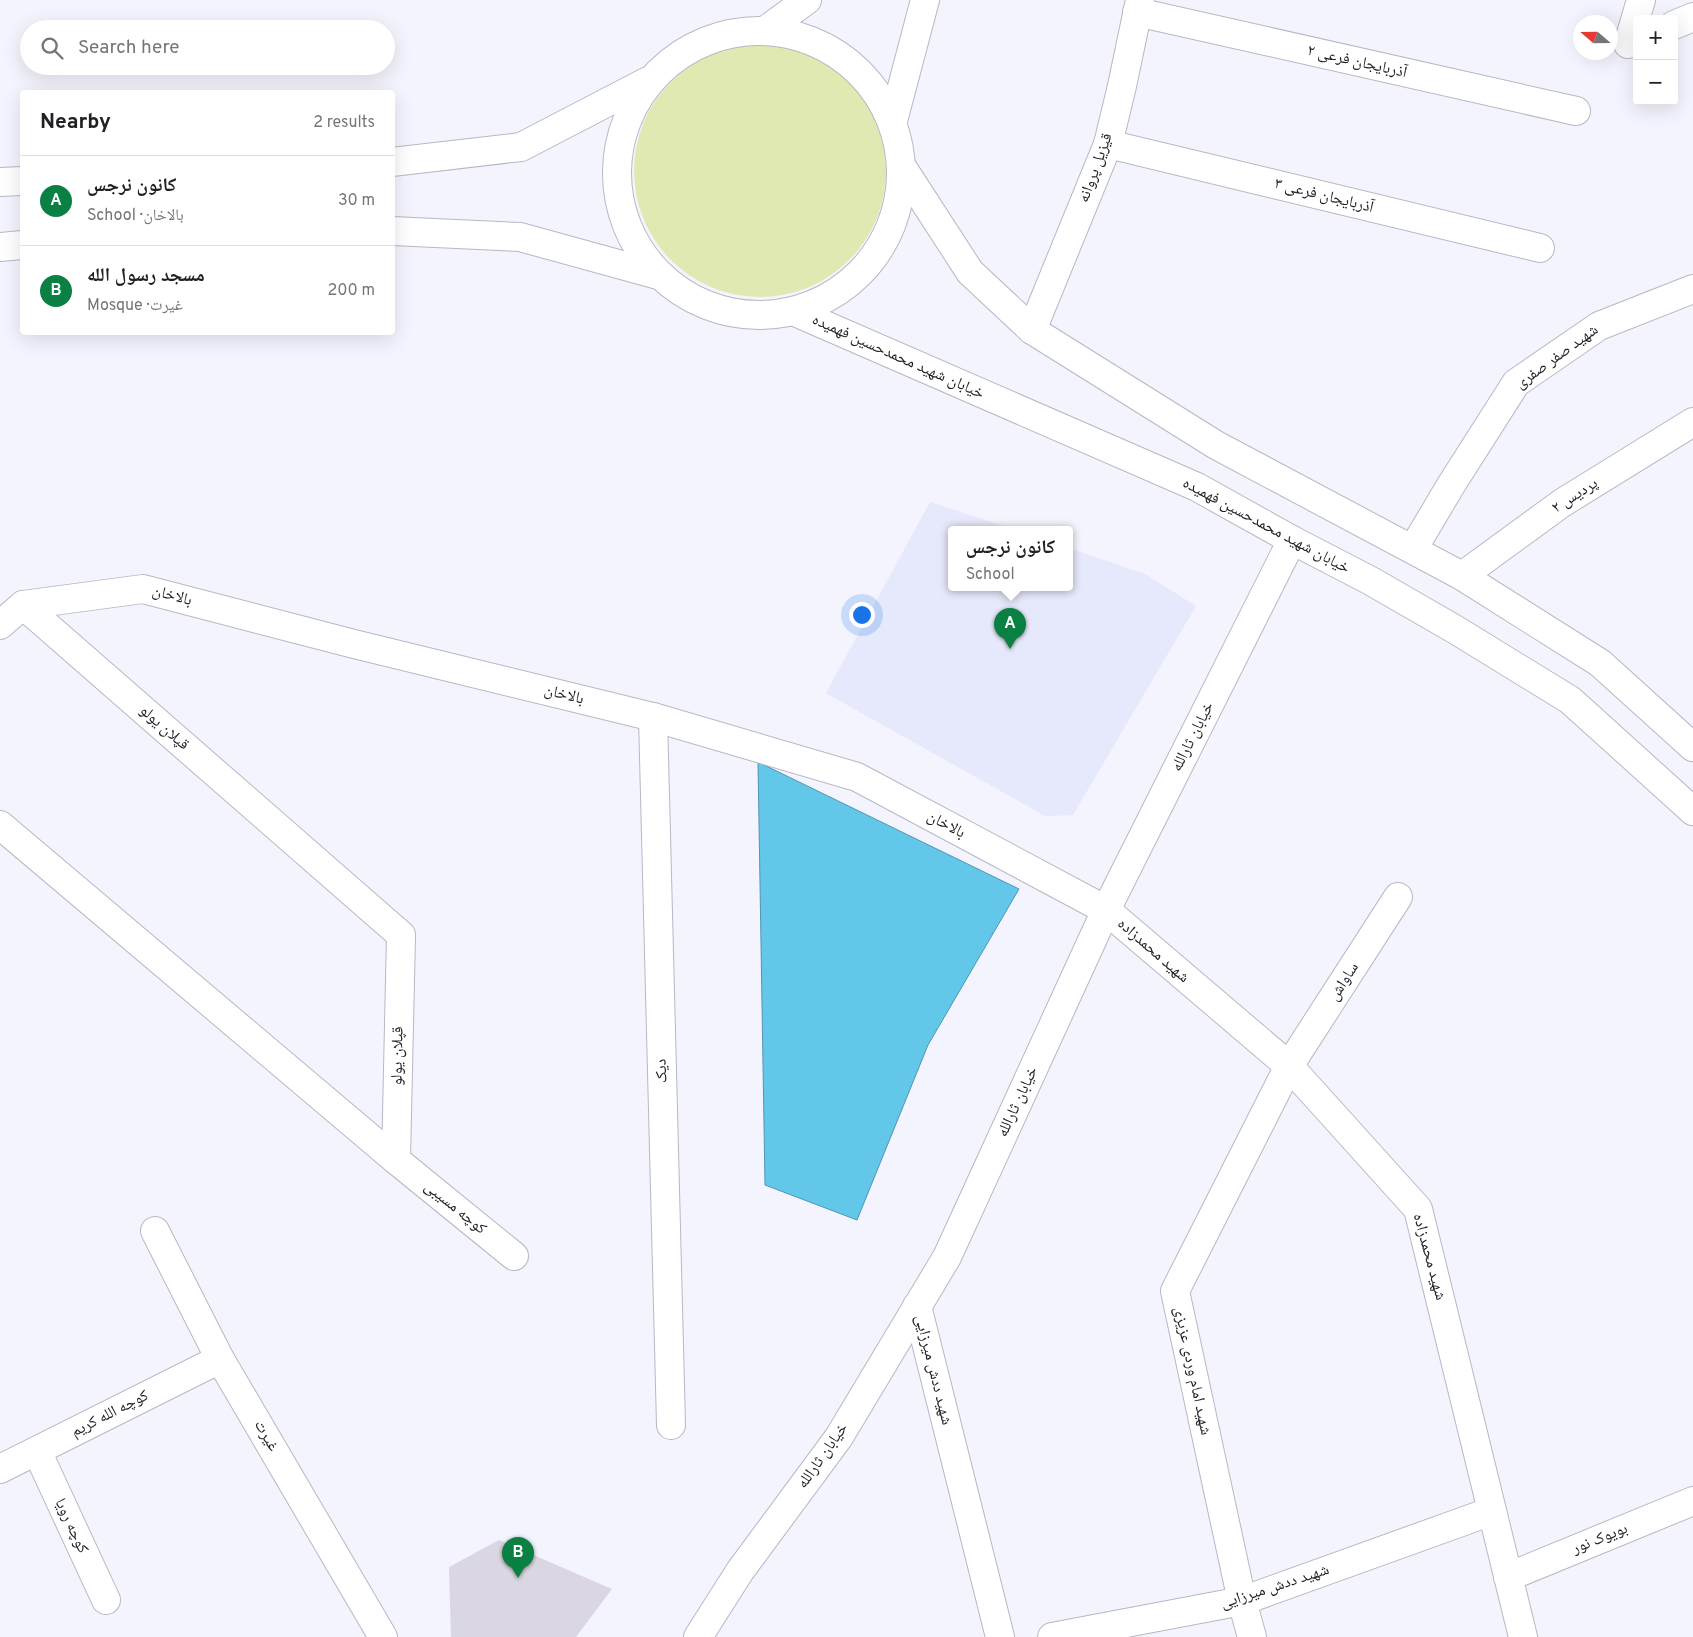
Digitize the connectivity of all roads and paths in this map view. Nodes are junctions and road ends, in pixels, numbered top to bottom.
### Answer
1 (807, 0) edge
2 (925, 0) edge
3 (1641, 0) edge
4 (1139, 6) edge
5 (1637, 15) edge
6 (1693, 17) edge
7 (1678, 23) edge
8 (1633, 27) edge
9 (766, 30) junction
10 (1633, 42) edge
11 (650, 80) junction
12 (1576, 111) dead end
13 (893, 122) junction
14 (1108, 144) junction
15 (395, 162) edge
16 (902, 167) junction
17 (20, 181) edge
18 (0, 182) edge
19 (395, 230) edge
20 (20, 245) edge
21 (0, 247) edge
22 (1540, 248) dead end
23 (658, 275) junction
24 (1693, 289) edge
25 (795, 312) junction
26 (1032, 330) junction
27 (1693, 422) edge
28 (1292, 540) junction
29 (1413, 549) junction
30 (1462, 576) junction
31 (23, 605) junction
32 (0, 625) edge
33 (653, 717) junction
34 (1693, 747) edge
35 (1693, 811) edge
36 (0, 825) edge
37 (1398, 897) dead end
38 (1106, 910) junction
39 (1289, 1066) junction
40 (396, 1160) junction
41 (155, 1232) dead end
42 (514, 1256) dead end
43 (918, 1306) junction
44 (220, 1359) junction
45 (671, 1425) dead end
46 (37, 1451) junction
47 (0, 1469) edge
48 (1693, 1501) edge
49 (1492, 1511) junction
50 (1508, 1577) junction
51 (106, 1600) dead end
52 (1242, 1601) junction
53 (383, 1637) edge
54 (698, 1637) edge
55 (1000, 1637) edge
56 (1052, 1637) edge
57 (1252, 1637) edge
58 (1523, 1637) edge

1 - 9 street
2 - 13 street
3 - 5 street
4 - 12 street, آذربایجان فرعی ۲
4 - 14 street, قیزیل پروانه
6 - 7 street
8 - 10 street
9 - 11 street
9 - 13 street
11 - 15 street
11 - 23 street
13 - 16 street
14 - 22 street, آذربایجان فرعی ۳
14 - 26 street, قیزیل پروانه
16 - 25 street
16 - 26 street
17 - 18 street
19 - 23 street
20 - 21 street
23 - 25 street
24 - 29 street, شهید صفر صفری
25 - 28 street, خیابان شهید محمدحسین فهمیده
26 - 29 street
27 - 30 street, پردیس ۲
28 - 35 street, خیابان شهید محمدحسین فهمیده
28 - 38 street, خیابان ثارالله
29 - 30 street
30 - 34 street
31 - 32 street
31 - 33 street, بالاخان
31 - 40 street, قپلان یولو
33 - 38 street, بالاخان
33 - 45 street, دیک
36 - 40 street
37 - 39 street, ساواش
38 - 39 street, شهید محمدزاده
38 - 43 street, خیابان ثارالله
39 - 49 street, شهید محمدزاده
39 - 52 street, شهید امام وردی عزیزی
40 - 42 street, کوچه مسیبی
41 - 44 street, غیرت
43 - 54 street, خیابان ثارالله
43 - 55 street, شهید ددش میرزایی
44 - 46 street, کوچه الله کریم
44 - 53 street, غیرت
46 - 47 street, کوچه الله کریم
46 - 51 street, کوچه رویا
48 - 50 street, بویوک نور
49 - 50 street, شهید محمدزاده
49 - 52 street, شهید ددش میرزایی
50 - 58 street, شهید محمدزاده
52 - 56 street, شهید ددش میرزایی
52 - 57 street, شهید امام وردی عزیزی

